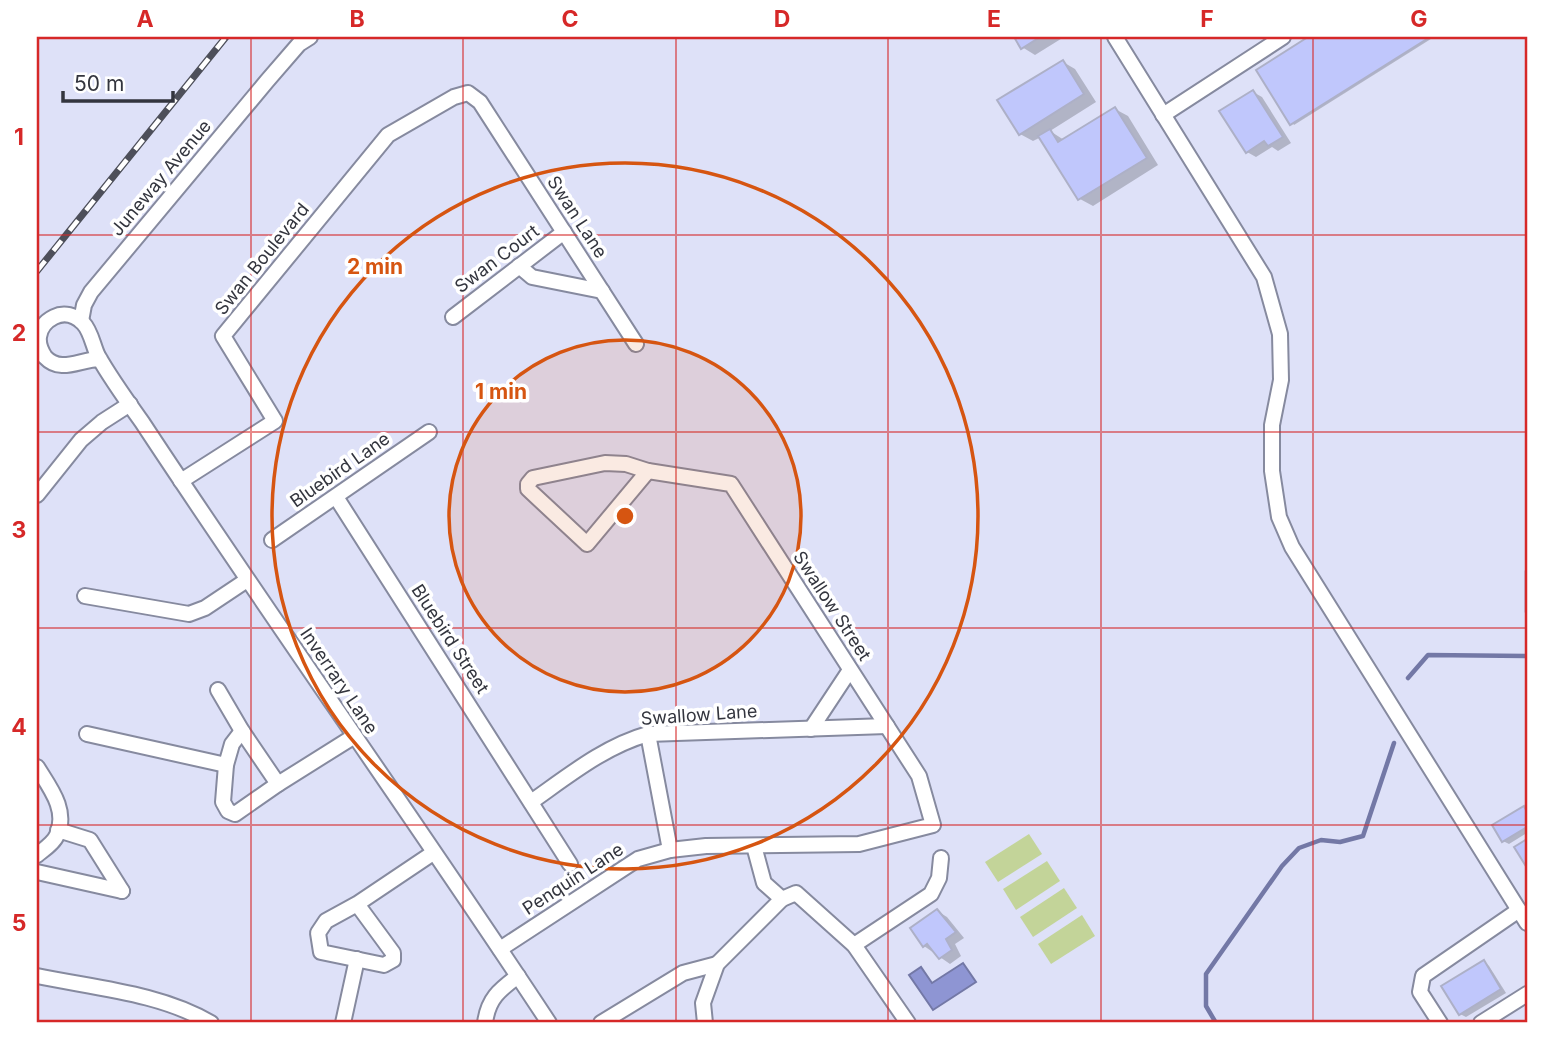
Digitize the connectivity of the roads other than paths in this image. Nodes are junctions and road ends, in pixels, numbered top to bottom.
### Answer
1 (310, 37) edge
2 (1115, 37) edge
3 (1283, 37) edge
4 (486, 112) joint
5 (1163, 115) junction
6 (564, 232) junction
7 (519, 266) junction
8 (602, 291) junction
9 (453, 317) dead end
10 (81, 321) junction
11 (636, 344) dead end
12 (100, 359) junction
13 (130, 404) junction
14 (429, 432) dead end
15 (648, 471) junction
16 (181, 481) junction
17 (37, 495) edge
18 (336, 496) junction
19 (272, 540) dead end
20 (247, 580) junction
21 (85, 596) dead end
22 (850, 670) junction
23 (218, 690) dead end
24 (887, 726) junction
25 (811, 729) junction
26 (242, 731) junction
27 (88, 734) dead end
28 (649, 734) junction
29 (354, 737) junction
30 (226, 765) junction
31 (37, 767) edge
32 (278, 784) junction
33 (531, 802) junction
34 (933, 824) joint
35 (58, 830) junction
36 (754, 846) junction
37 (670, 850) junction
38 (433, 853) junction
39 (37, 855) edge
40 (941, 858) dead end
41 (570, 864) dead end
42 (37, 873) edge
43 (782, 899) junction
44 (357, 904) junction
45 (1524, 916) edge
46 (855, 945) junction
47 (500, 949) junction
48 (357, 959) junction
49 (717, 964) junction
50 (37, 976) edge
51 (518, 976) junction
52 (1527, 994) edge
53 (211, 1023) edge
54 (343, 1023) edge
55 (485, 1023) edge
56 (549, 1023) edge
57 (601, 1023) edge
58 (705, 1023) edge
59 (908, 1023) edge
60 (1440, 1023) edge
61 (1481, 1023) edge

1 - 10 street, Juneway Avenue
2 - 5 street
3 - 5 street
4 - 6 street, Swan Lane
4 - 16 street, Swan Boulevard
5 - 45 street
6 - 7 street, Swan Court
6 - 8 street, Swan Lane
7 - 8 street
7 - 9 street, Swan Court
8 - 11 street, Swan Lane
10 - 12 street, Inverrary Lane
10 - 12 street
12 - 13 street, Inverrary Lane
13 - 16 street, Inverrary Lane
13 - 17 street
14 - 18 street, Bluebird Lane
15 - 15 street, Swallow Street
15 - 22 street, Swallow Street
16 - 20 street, Inverrary Lane
18 - 19 street, Bluebird Lane
18 - 33 street, Bluebird Street
20 - 21 street
20 - 29 street, Inverrary Lane
22 - 24 street, Swallow Street
22 - 25 street
23 - 26 street
24 - 25 street, Swallow Lane
24 - 34 street, Swallow Street
25 - 28 street, Swallow Lane
26 - 30 street
26 - 32 street
27 - 30 street
28 - 33 street, Swallow Lane
28 - 37 street
29 - 32 street
29 - 38 street, Inverrary Lane
30 - 32 street
31 - 35 street
33 - 41 street, Bluebird Street
34 - 36 street, Penquin Lane
35 - 39 street
35 - 42 street
36 - 37 street, Penquin Lane
36 - 43 street
37 - 47 street, Penquin Lane
38 - 44 street
38 - 47 street, Inverrary Lane
40 - 46 street
43 - 46 street
43 - 49 street
44 - 48 street
44 - 48 street
45 - 60 street
46 - 59 street
47 - 51 street, Inverrary Lane
48 - 54 street
49 - 57 street
49 - 58 street
50 - 53 street
51 - 55 street
51 - 56 street, Inverrary Lane
52 - 61 street

